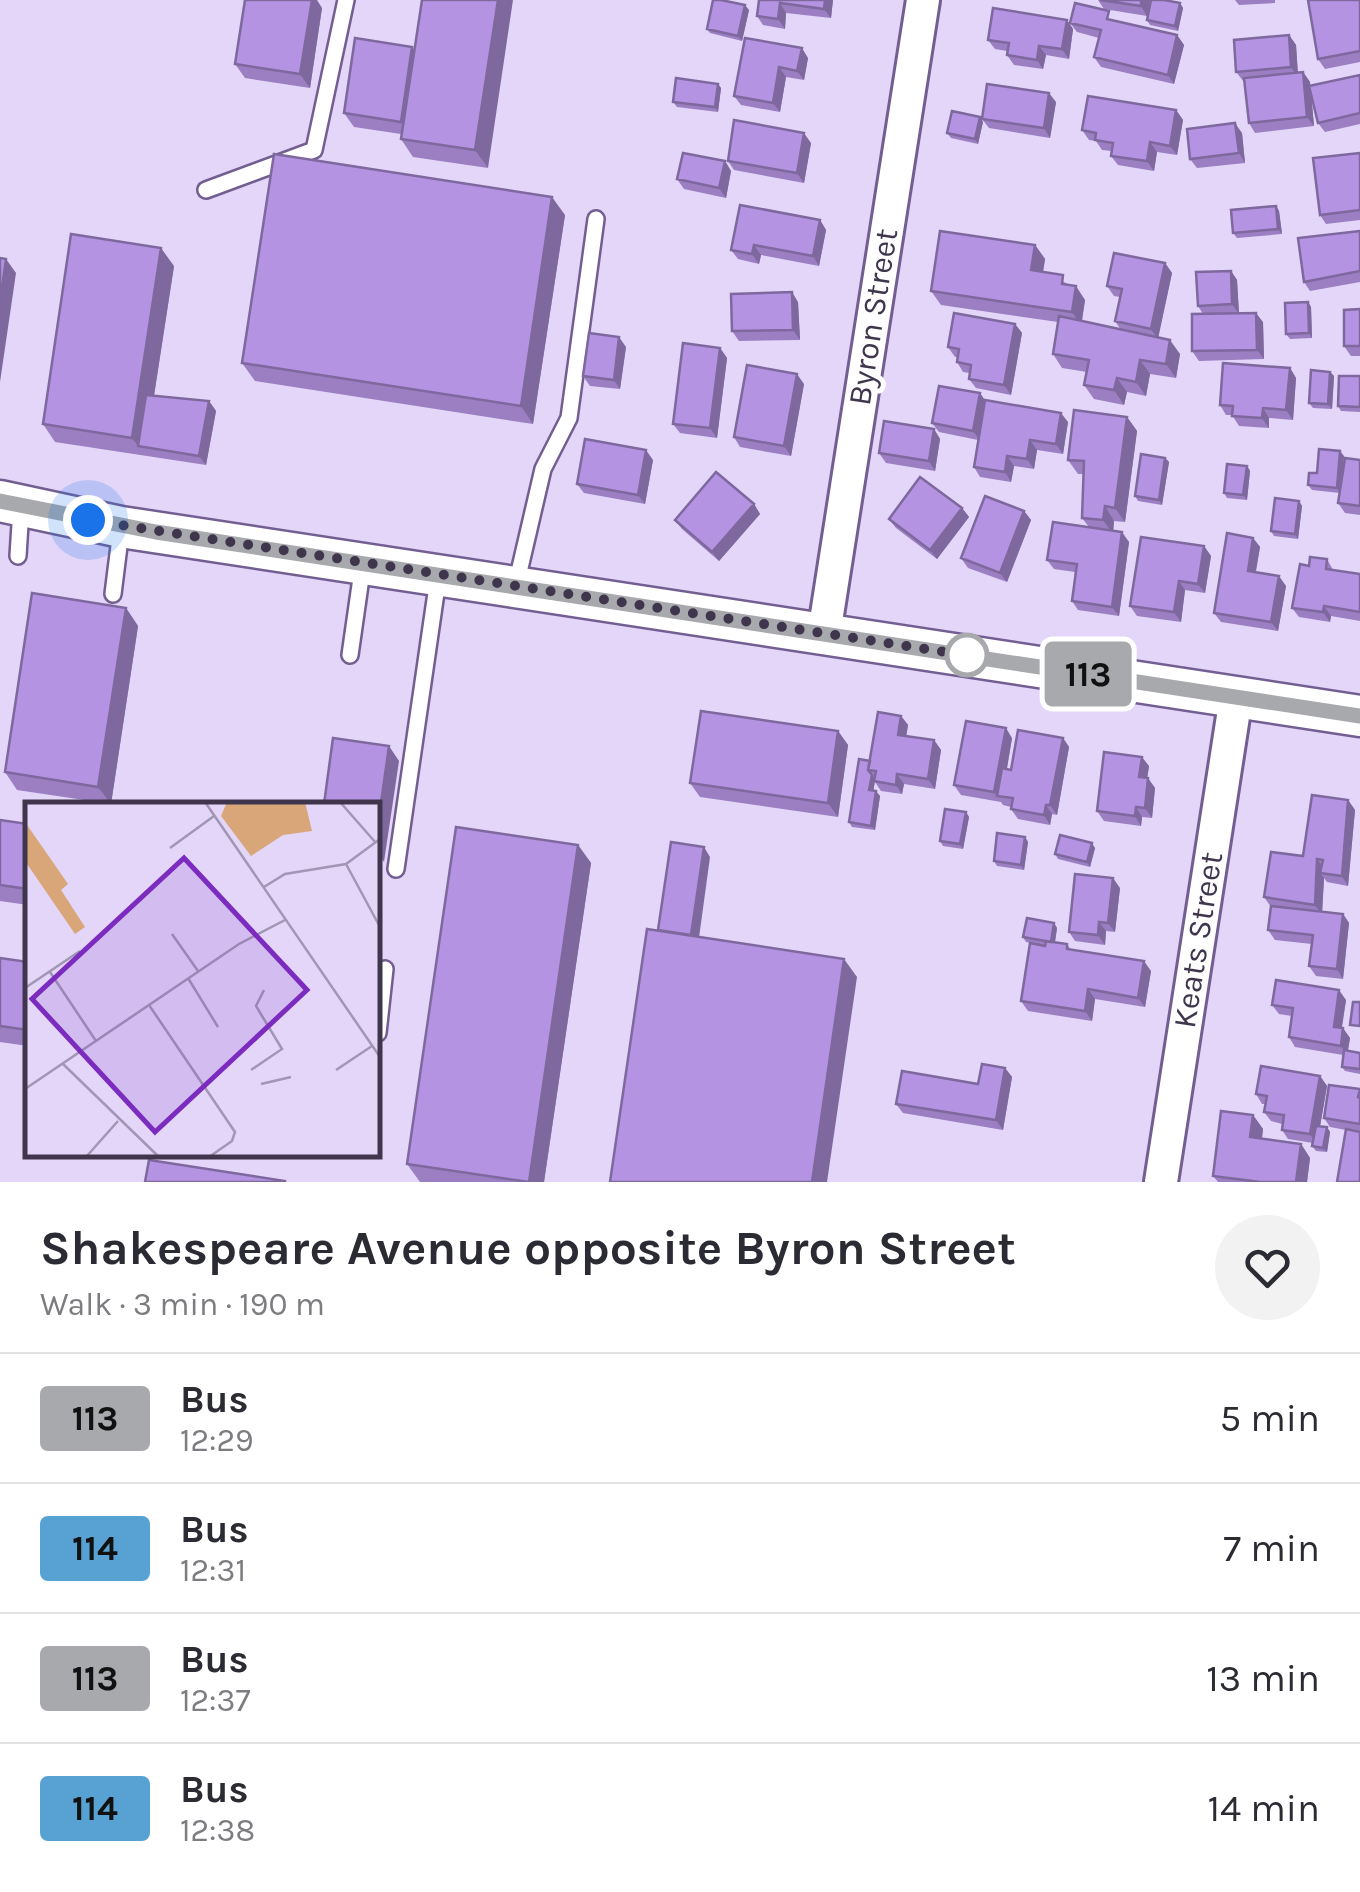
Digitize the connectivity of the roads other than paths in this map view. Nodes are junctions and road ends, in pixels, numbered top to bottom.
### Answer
1 (346, 0) edge
2 (923, 0) edge
3 (206, 190) dead end
4 (596, 219) dead end
5 (11, 504) edge
6 (121, 526) junction
7 (18, 556) dead end
8 (363, 564) junction
9 (438, 575) junction
10 (516, 585) junction
11 (113, 594) dead end
12 (824, 634) junction
13 (350, 655) dead end
14 (1236, 698) junction
15 (1360, 716) edge
16 (396, 869) dead end
17 (385, 969) dead end
18 (380, 1014) edge
19 (1161, 1182) edge

1 - 3 lane
2 - 12 street, Byron Street
4 - 10 lane
5 - 6 street
5 - 7 lane
6 - 8 street
6 - 11 lane
8 - 9 street
8 - 13 lane
9 - 10 street
9 - 16 lane
10 - 12 street
12 - 14 street
14 - 15 street
14 - 19 street, Keats Street
17 - 18 lane

